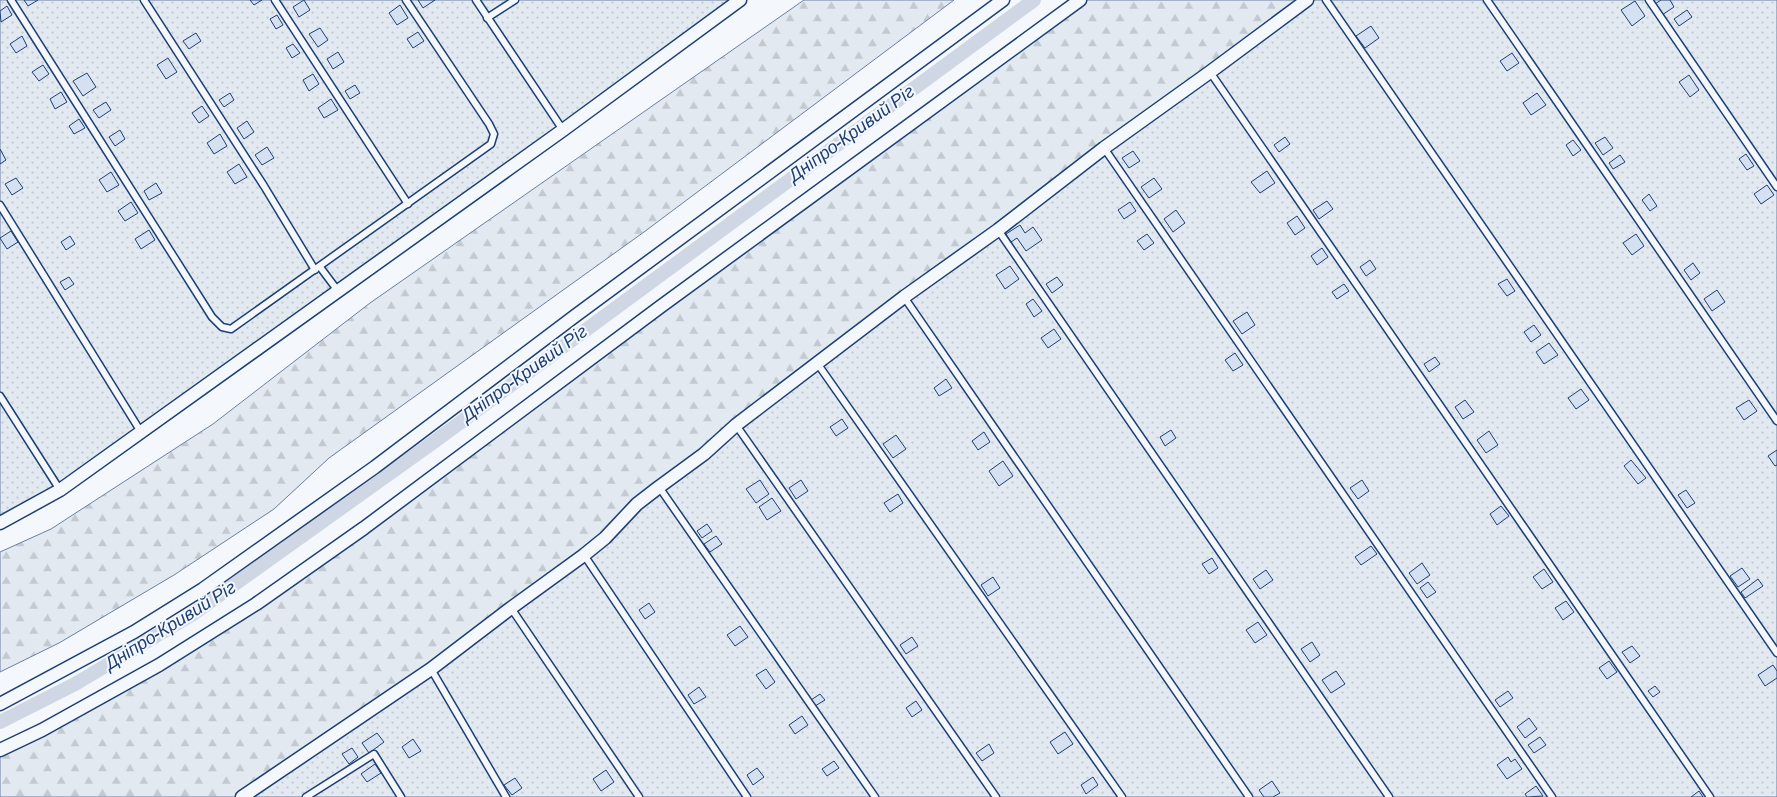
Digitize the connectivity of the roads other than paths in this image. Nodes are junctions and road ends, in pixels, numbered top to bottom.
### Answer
1 (11, 0) edge
2 (144, 0) edge
3 (275, 0) edge
4 (406, 0) edge
5 (476, 0) edge
6 (515, 0) edge
7 (740, 0) edge
8 (1002, 0) edge
9 (1080, 0) edge
10 (1307, 0) edge
11 (1326, 0) edge
12 (1487, 0) edge
13 (1650, 0) edge
14 (487, 18) junction
15 (1210, 72) junction
16 (563, 130) junction
17 (1104, 148) junction
18 (1777, 186) edge
19 (408, 204) junction
20 (0, 205) edge
21 (998, 230) junction
22 (318, 268) junction
23 (338, 291) junction
24 (904, 297) junction
25 (817, 363) junction
26 (0, 396) edge
27 (1777, 421) edge
28 (736, 425) junction
29 (141, 432) junction
30 (659, 487) junction
31 (60, 490) junction
32 (0, 523) edge
33 (584, 555) junction
34 (511, 608) junction
35 (1777, 653) edge
36 (431, 669) junction
37 (0, 704) edge
38 (0, 750) edge
39 (256, 793) edge
40 (242, 797) edge
41 (306, 797) edge
42 (401, 797) edge
43 (506, 797) edge
44 (639, 797) edge
45 (747, 797) edge
46 (874, 797) edge
47 (996, 797) edge
48 (1122, 797) edge
49 (1250, 797) edge
50 (1388, 797) edge
51 (1552, 797) edge
52 (1710, 797) edge

1 - 22 lane
2 - 22 lane
3 - 19 lane
4 - 19 lane
5 - 14 lane
6 - 14 lane
7 - 16 street
8 - 37 street
9 - 38 street
10 - 15 street
11 - 35 lane
12 - 27 lane
13 - 18 lane
14 - 16 lane
15 - 17 street
15 - 52 lane
16 - 23 street
17 - 21 street
17 - 51 lane
19 - 22 lane
20 - 29 lane
21 - 24 street
21 - 50 lane
22 - 23 lane
23 - 29 street
24 - 25 street
24 - 49 lane
25 - 28 street
25 - 48 lane
26 - 31 lane
28 - 30 street
28 - 47 lane
29 - 31 street
30 - 33 street
30 - 46 lane
31 - 32 street
33 - 34 street
33 - 45 lane
34 - 36 street
34 - 44 lane
36 - 39 street
36 - 43 lane
39 - 40 street
41 - 42 lane

